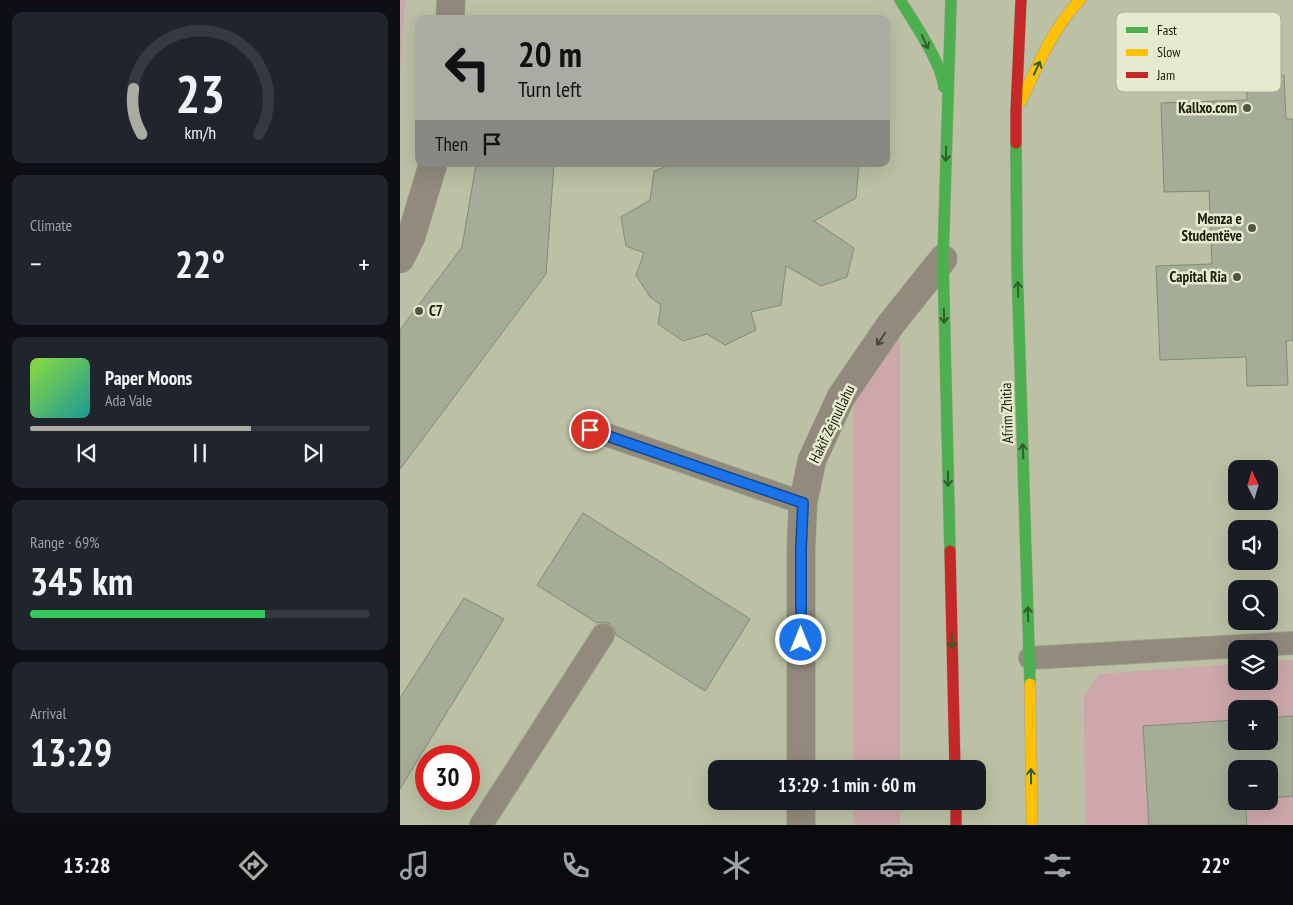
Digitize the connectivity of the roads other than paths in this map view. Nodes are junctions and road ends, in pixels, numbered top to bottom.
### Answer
1 (900, 0) edge
2 (951, 0) edge
3 (1021, 0) edge
4 (1080, 0) edge
5 (948, 105) junction
6 (1016, 111) junction
7 (431, 167) edge
8 (400, 259) edge
9 (943, 259) junction
10 (590, 430) dead end
11 (803, 503) junction
12 (602, 634) dead end
13 (1293, 643) edge
14 (1030, 658) junction
15 (801, 760) edge
16 (955, 760) edge
17 (801, 810) edge
18 (956, 810) edge
19 (480, 825) edge
20 (801, 825) edge
21 (956, 825) edge
22 (1032, 825) edge

1 -> 5 main road
2 - 5 main road
3 - 6 main road, Afrim Zhitia
6 -> 4 main road
5 -> 9 main road
14 -> 6 main road, Afrim Zhitia
7 - 8 street
9 -> 11 street, Hakif Zejnullahu
9 -> 16 main road
10 - 11 lane
11 - 15 street, Hakif Zejnullahu
12 - 19 lane
13 - 14 lane
22 -> 14 main road, Afrim Zhitia
17 - 20 street
18 - 21 main road

